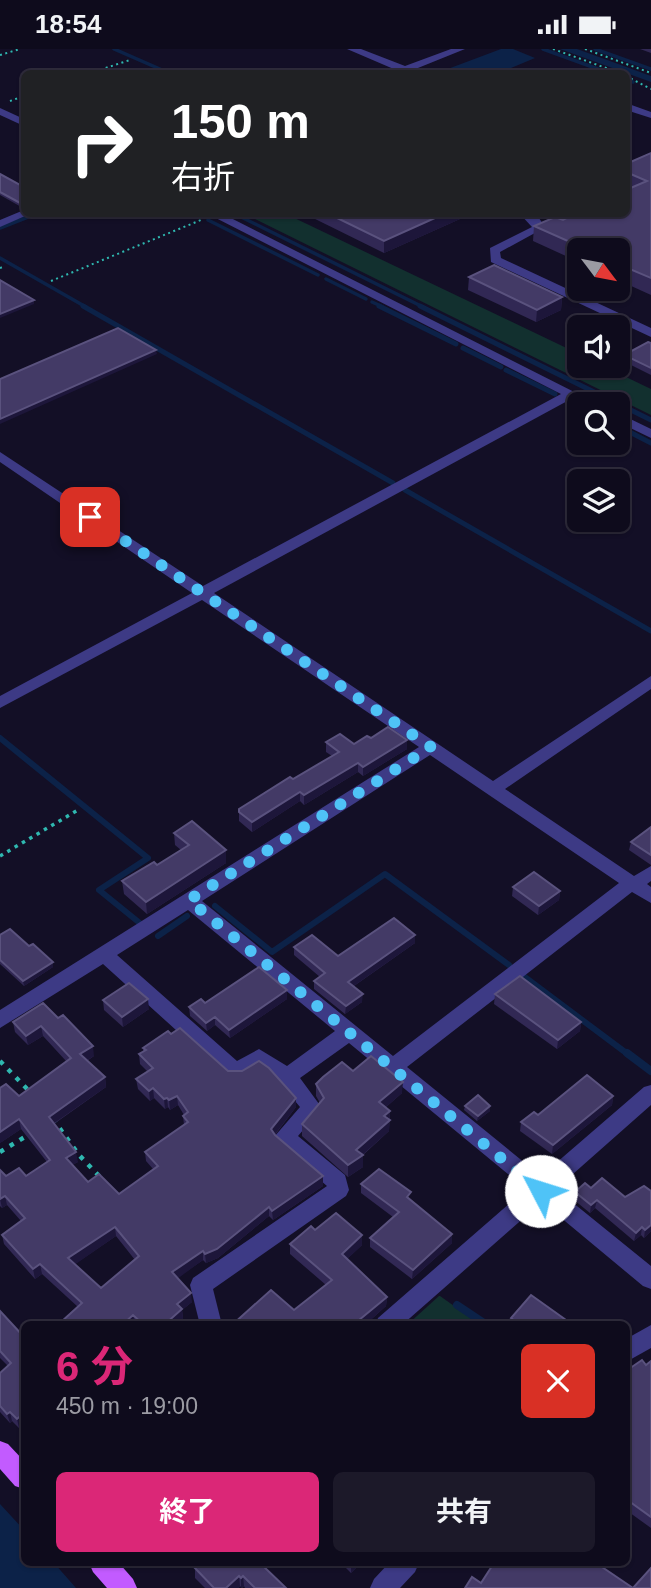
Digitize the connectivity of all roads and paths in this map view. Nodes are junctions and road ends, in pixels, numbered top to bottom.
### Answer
1 (20, 49) edge
2 (352, 49) edge
3 (460, 49) edge
4 (553, 49) edge
5 (585, 49) edge
6 (0, 55) edge
7 (130, 60) dead end
8 (99, 70) edge
9 (396, 70) edge
10 (405, 70) edge
11 (612, 70) edge
12 (651, 73) edge
13 (630, 78) edge
14 (651, 89) edge
15 (21, 97) edge
16 (0, 104) edge
17 (630, 107) edge
18 (0, 111) edge
19 (651, 115) edge
20 (21, 122) edge
21 (21, 122) edge
22 (0, 127) edge
23 (21, 215) edge
24 (206, 217) edge
25 (219, 217) edge
26 (530, 217) edge
27 (0, 224) edge
28 (5, 266) dead end
29 (0, 268) edge
30 (51, 281) dead end
31 (651, 333) edge
32 (567, 392) edge
33 (567, 396) edge
34 (630, 423) edge
35 (651, 434) edge
36 (0, 456) edge
37 (202, 593) junction
38 (651, 681) edge
39 (0, 703) edge
40 (431, 747) junction
41 (493, 789) junction
42 (78, 810) dead end
43 (0, 856) edge
44 (651, 872) edge
45 (633, 884) junction
46 (651, 896) edge
47 (189, 900) junction
48 (104, 954) junction
49 (0, 1020) edge
50 (349, 1032) junction
51 (0, 1061) edge
52 (392, 1068) junction
53 (287, 1077) junction
54 (651, 1093) edge
55 (35, 1096) edge
56 (48, 1112) edge
57 (54, 1120) junction
58 (43, 1126) edge
59 (32, 1132) edge
60 (0, 1152) edge
61 (107, 1185) edge
62 (541, 1191) junction
63 (651, 1279) edge
64 (210, 1321) edge
65 (391, 1321) edge
66 (651, 1335) edge
67 (630, 1349) edge
68 (0, 1451) edge
69 (21, 1475) edge
70 (105, 1566) edge
71 (403, 1566) edge
72 (124, 1588) edge
73 (383, 1588) edge

1 - 6 path
2 - 9 street
3 - 10 street
4 - 11 path
5 - 12 path
7 - 8 path
13 - 14 path
15 - 16 path
17 - 19 street
18 - 20 street
21 - 22 street
23 - 27 street
24 - 30 path
25 - 32 street
26 - 31 street
28 - 29 path
33 - 37 street
34 - 35 street
36 - 37 street
37 - 39 street
37 - 40 street
38 - 41 street
40 - 41 street
40 - 47 street
41 - 45 street
42 - 43 path
44 - 45 street
45 - 46 street
45 - 52 street
47 - 48 street
47 - 50 street
48 - 49 street
48 - 53 street
50 - 52 street
50 - 53 street
51 - 55 path
52 - 62 street
53 - 64 street
54 - 62 street
56 - 57 path
57 - 58 path
57 - 61 path
59 - 60 path
62 - 63 street
62 - 65 street
66 - 67 street
68 - 69 main road
70 - 72 main road
71 - 73 street

